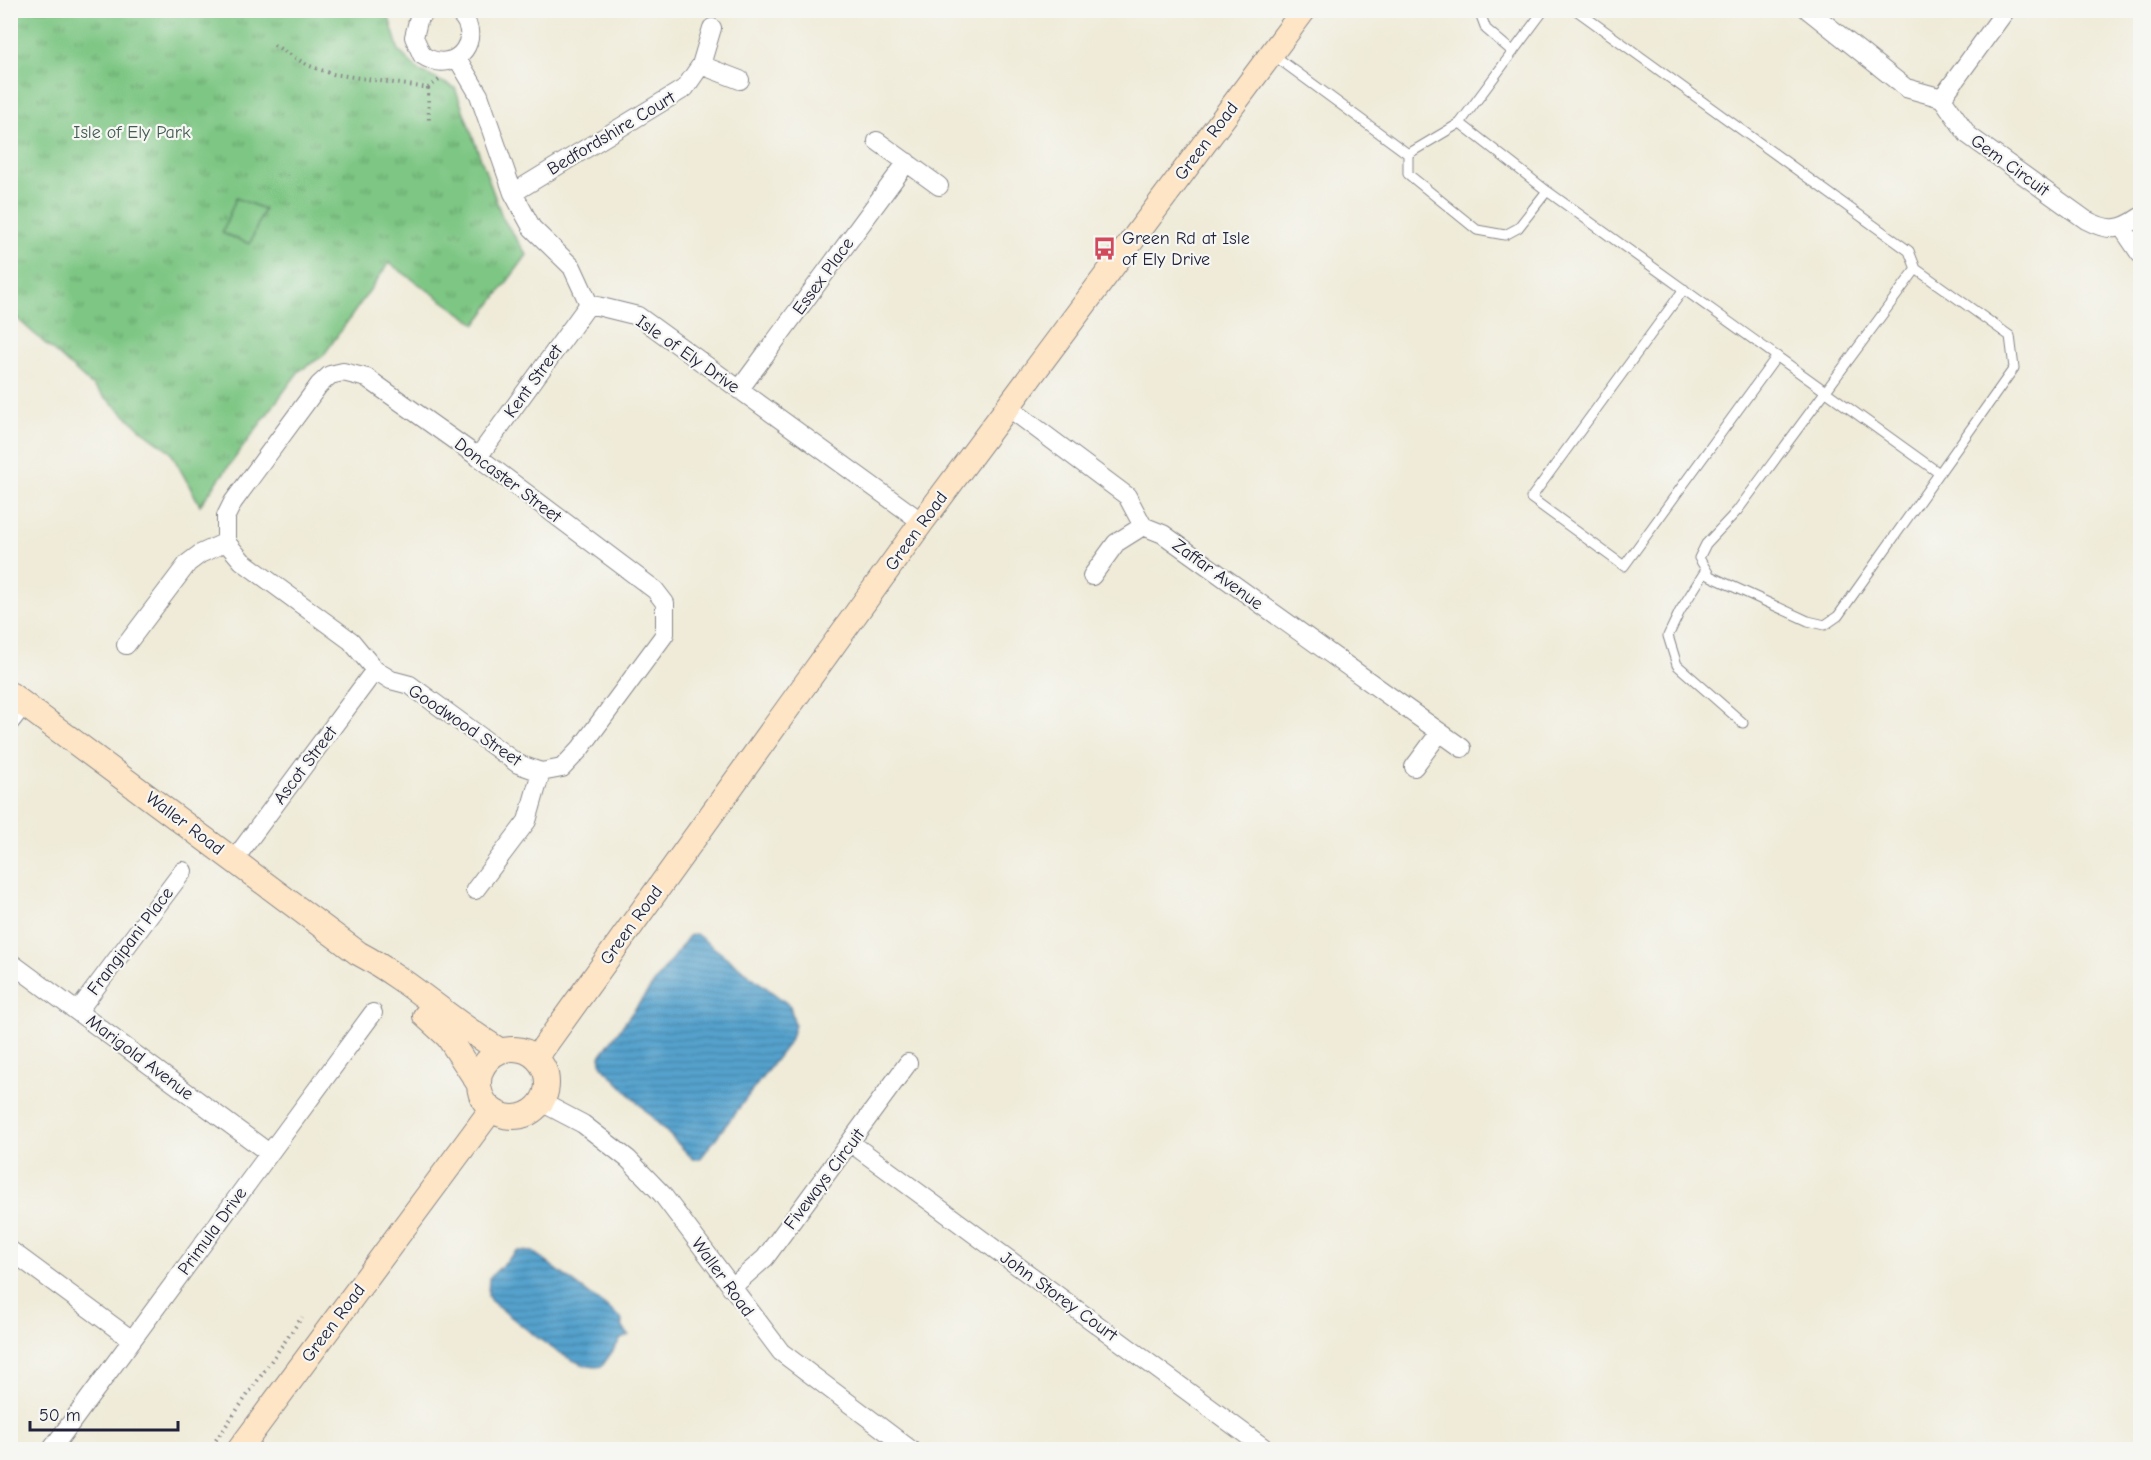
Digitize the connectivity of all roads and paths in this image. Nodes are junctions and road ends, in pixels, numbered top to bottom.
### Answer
1 (1304, 10) edge
2 (1482, 10) edge
3 (1544, 10) edge
4 (1576, 10) edge
5 (1808, 10) edge
6 (2006, 10) edge
7 (460, 12) edge
8 (420, 13) edge
9 (712, 28) dead end
10 (274, 45) dead end
11 (1513, 52) junction
12 (1272, 54) junction
13 (457, 58) junction
14 (701, 65) junction
15 (442, 78) dead end
16 (740, 80) dead end
17 (428, 88) junction
18 (1942, 98) junction
19 (429, 122) dead end
20 (1460, 123) junction
21 (877, 141) dead end
22 (1408, 154) junction
23 (907, 162) junction
24 (939, 186) dead end
25 (1547, 191) junction
26 (513, 193) junction
27 (2140, 217) edge
28 (2123, 228) junction
29 (2140, 254) edge
30 (1916, 269) junction
31 (1684, 289) junction
32 (589, 304) junction
33 (1777, 356) junction
34 (739, 390) junction
35 (1825, 390) junction
36 (1008, 407) junction
37 (478, 457) junction
38 (1939, 473) junction
39 (922, 522) junction
40 (1143, 526) junction
41 (226, 542) junction
42 (1706, 570) junction
43 (1092, 576) dead end
44 (126, 645) dead end
45 (375, 670) junction
46 (15, 707) edge
47 (1743, 723) dead end
48 (1440, 732) junction
49 (1462, 748) dead end
50 (1414, 767) dead end
51 (541, 772) junction
52 (234, 860) junction
53 (183, 871) dead end
54 (475, 890) dead end
55 (358, 953) junction
56 (10, 962) edge
57 (78, 1011) junction
58 (373, 1012) dead end
59 (501, 1051) junction
60 (536, 1058) junction
61 (909, 1063) dead end
62 (478, 1083) junction
63 (542, 1102) junction
64 (491, 1110) junction
65 (851, 1143) junction
66 (269, 1154) junction
67 (10, 1250) edge
68 (731, 1288) junction
69 (302, 1317) dead end
70 (132, 1340) junction
71 (51, 1449) edge
72 (209, 1449) edge
73 (239, 1449) edge
74 (911, 1449) edge
75 (1267, 1449) edge

1 - 12 street, Green Road
2 - 11 lane
3 - 11 lane
4 - 30 lane
5 - 18 street
6 - 18 street
7 - 13 street
8 - 13 street
9 - 14 street, Bedfordshire Court
10 - 17 path
11 - 20 lane
12 - 22 lane
12 - 36 street, Green Road
13 - 26 street
14 - 16 street
14 - 26 street, Bedfordshire Court
15 - 17 path
17 - 19 path
18 - 28 street, Gem Circuit
20 - 22 lane
20 - 25 lane
21 - 23 street
22 - 25 lane
23 - 24 street
23 - 34 street, Essex Place
25 - 31 lane
26 - 32 street
27 - 28 street
28 - 29 street
30 - 35 lane
30 - 38 lane
31 - 33 lane
31 - 33 lane
32 - 34 street, Isle of Ely Drive
32 - 37 street, Kent Street
33 - 35 lane
34 - 39 street, Isle of Ely Drive
35 - 38 lane
35 - 42 lane
36 - 39 street, Green Road
36 - 40 street
37 - 41 street, Doncaster Street
37 - 51 street, Doncaster Street
38 - 42 lane
39 - 60 street, Green Road
40 - 43 street
40 - 48 street, Zaffar Avenue
41 - 44 street
41 - 45 street, Goodwood Street
42 - 47 lane
45 - 51 street, Goodwood Street
45 - 52 street, Ascot Street
46 - 52 street, Waller Road
48 - 49 street, Zaffar Avenue
48 - 50 street
51 - 54 street
52 - 55 street, Waller Road
53 - 57 street, Frangipani Place
55 - 59 street, Waller Road
55 - 62 street, Waller Road
56 - 57 street, Marigold Avenue
57 - 66 street, Marigold Avenue
58 - 66 street, Primula Drive
59 - 60 street
59 - 62 street
60 - 63 street
61 - 65 street, Fiveways Circuit
62 - 64 street
63 - 64 street
63 - 68 street, Waller Road
64 - 73 street, Green Road
65 - 68 street, Fiveways Circuit
65 - 75 street, John Storey Court
66 - 70 street, Primula Drive
67 - 70 street
68 - 74 street, Waller Road
69 - 72 path
70 - 71 street, Primula Drive

